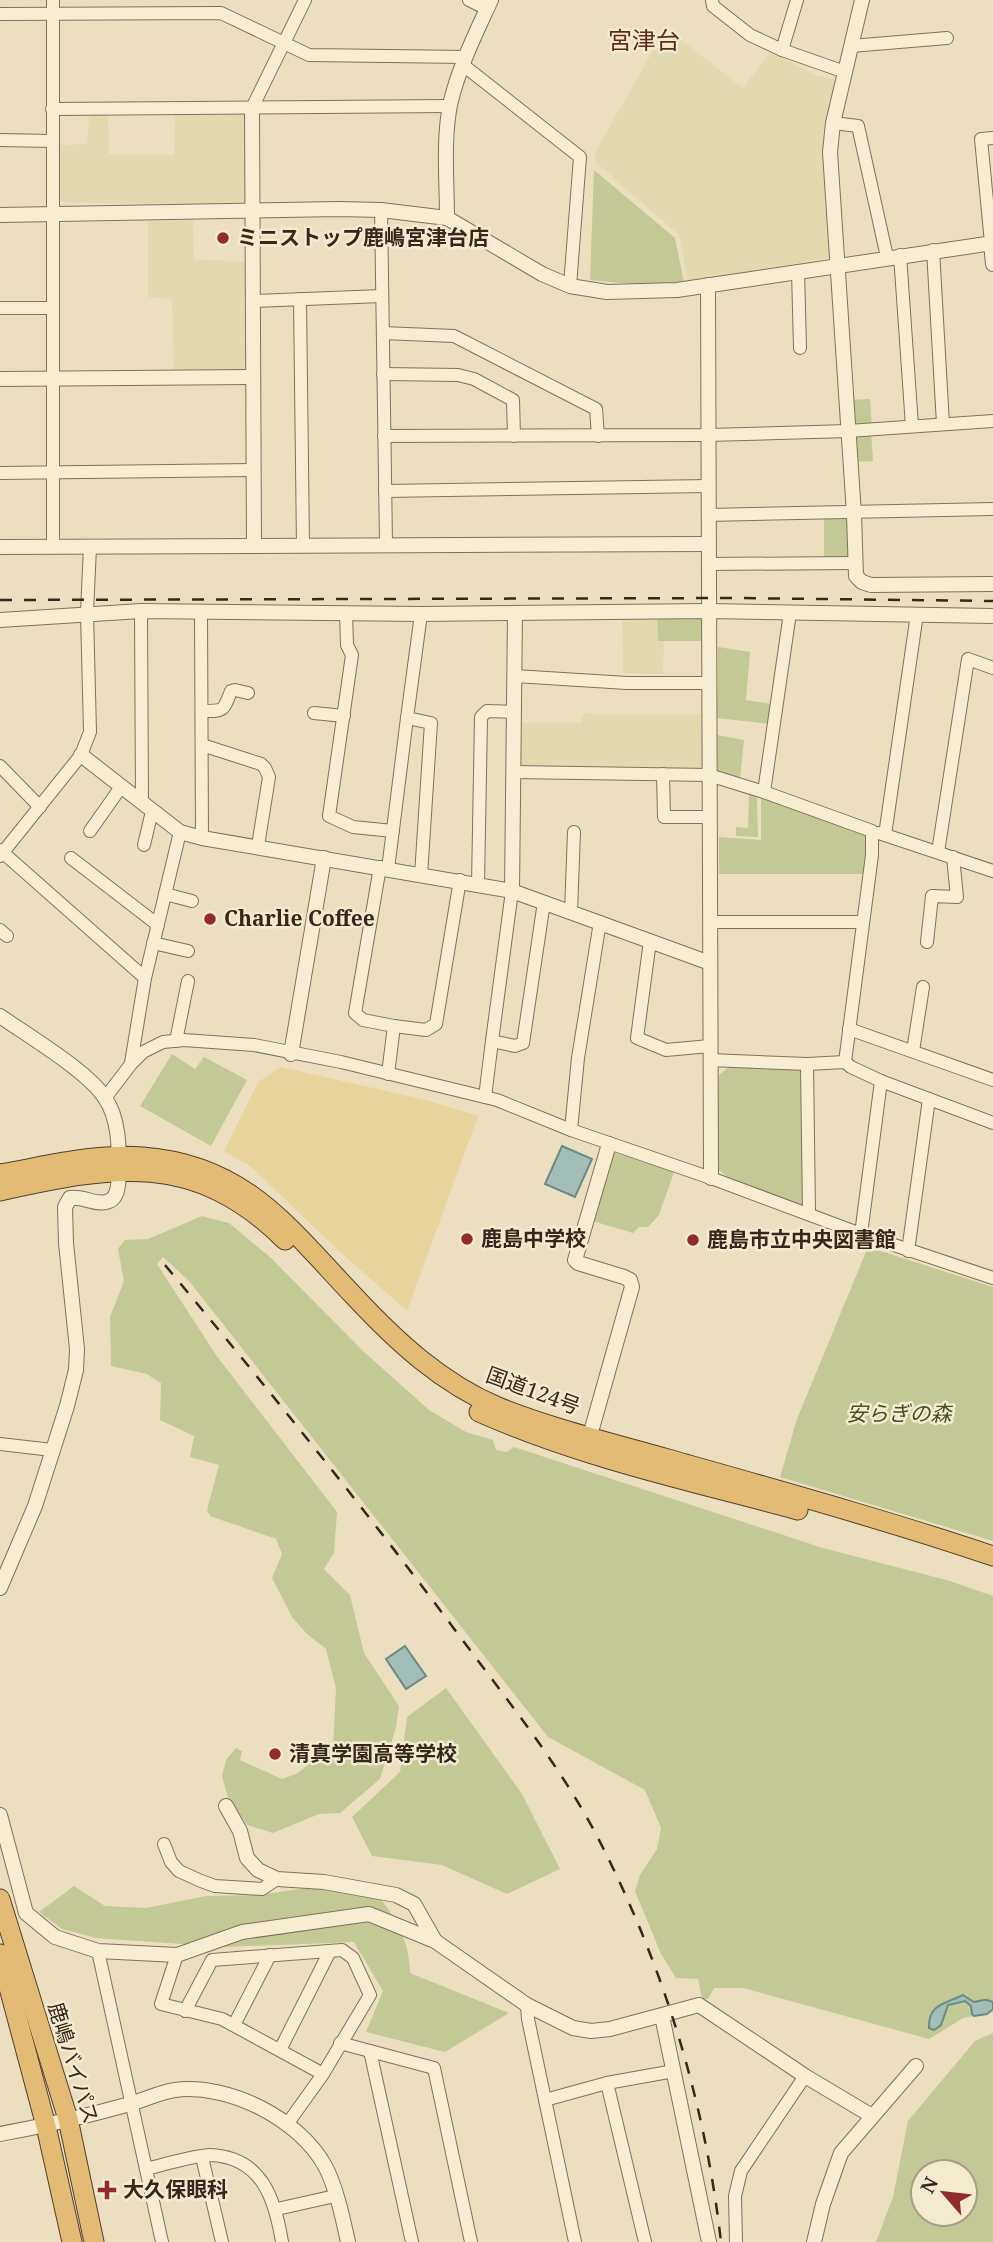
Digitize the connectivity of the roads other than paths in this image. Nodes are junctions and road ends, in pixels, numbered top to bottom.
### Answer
1 (53, 0) edge
2 (305, 0) edge
3 (469, 0) edge
4 (712, 0) edge
5 (797, 0) edge
6 (862, 0) edge
7 (489, 5) edge
8 (153, 6) edge
9 (0, 14) edge
10 (53, 14) junction
11 (947, 38) dead end
12 (283, 44) junction
13 (851, 46) junction
14 (782, 50) junction
15 (464, 61) junction
16 (845, 72) junction
17 (450, 106) junction
18 (252, 108) junction
19 (52, 109) junction
20 (833, 123) junction
21 (993, 138) edge
22 (0, 140) edge
23 (52, 141) junction
24 (381, 210) junction
25 (253, 211) junction
26 (51, 214) junction
27 (0, 215) edge
28 (447, 218) junction
29 (992, 243) edge
30 (933, 250) junction
31 (893, 256) junction
32 (993, 264) edge
33 (836, 266) junction
34 (798, 271) junction
35 (708, 285) junction
36 (570, 286) junction
37 (382, 296) junction
38 (300, 299) junction
39 (253, 301) junction
40 (0, 308) edge
41 (52, 308) junction
42 (383, 333) junction
43 (800, 348) dead end
44 (383, 374) junction
45 (253, 377) junction
46 (0, 379) edge
47 (52, 379) junction
48 (993, 421) edge
49 (943, 424) junction
50 (912, 426) junction
51 (848, 431) junction
52 (708, 435) junction
53 (384, 436) junction
54 (514, 436) junction
55 (598, 436) junction
56 (253, 470) junction
57 (0, 473) edge
58 (53, 473) junction
59 (708, 486) junction
60 (385, 491) junction
61 (993, 509) edge
62 (854, 514) junction
63 (708, 515) junction
64 (386, 543) junction
65 (708, 544) junction
66 (254, 546) junction
67 (303, 546) junction
68 (0, 547) edge
69 (53, 547) junction
70 (90, 547) junction
71 (855, 563) junction
72 (708, 564) junction
73 (993, 584) edge
74 (141, 611) junction
75 (201, 611) junction
76 (708, 611) junction
77 (87, 613) junction
78 (346, 613) junction
79 (515, 613) junction
80 (790, 613) junction
81 (421, 614) junction
82 (917, 614) junction
83 (993, 615) edge
84 (0, 620) edge
85 (993, 668) edge
86 (514, 676) junction
87 (708, 683) junction
88 (248, 693) dead end
89 (202, 711) junction
90 (514, 712) junction
91 (314, 713) dead end
92 (344, 716) junction
93 (407, 718) junction
94 (202, 745) junction
95 (80, 755) junction
96 (0, 766) edge
97 (513, 772) junction
98 (663, 775) junction
99 (709, 775) junction
100 (121, 787) junction
101 (764, 792) junction
102 (40, 807) junction
103 (147, 807) junction
104 (709, 817) junction
105 (90, 831) dead end
106 (393, 831) junction
107 (180, 832) junction
108 (574, 832) dead end
109 (879, 833) junction
110 (202, 838) junction
111 (144, 845) dead end
112 (258, 846) junction
113 (938, 852) junction
114 (1, 853) edge
115 (953, 857) junction
116 (71, 858) dead end
117 (324, 858) junction
118 (992, 867) edge
119 (384, 868) junction
120 (421, 875) junction
121 (460, 880) junction
122 (478, 884) junction
123 (512, 891) junction
124 (165, 894) junction
125 (192, 901) dead end
126 (544, 902) junction
127 (571, 912) junction
128 (600, 922) junction
129 (710, 922) junction
130 (862, 922) junction
131 (158, 925) junction
132 (650, 941) junction
133 (927, 942) dead end
134 (153, 943) junction
135 (188, 951) dead end
136 (710, 963) junction
137 (145, 978) junction
138 (188, 981) dead end
139 (923, 987) dead end
140 (0, 1016) edge
141 (394, 1026) junction
142 (849, 1029) junction
143 (176, 1041) junction
144 (492, 1041) junction
145 (913, 1051) junction
146 (710, 1053) junction
147 (292, 1054) junction
148 (845, 1062) junction
149 (131, 1064) junction
150 (807, 1064) junction
151 (388, 1074) junction
152 (993, 1080) edge
153 (881, 1081) junction
154 (485, 1097) junction
155 (105, 1098) junction
156 (929, 1098) junction
157 (993, 1123) edge
158 (571, 1130) junction
159 (609, 1144) junction
160 (119, 1163) junction
161 (0, 1174) edge
162 (711, 1178) junction
163 (0, 1191) edge
164 (809, 1213) junction
165 (861, 1234) junction
166 (908, 1251) junction
167 (993, 1278) edge
168 (587, 1443) junction
169 (0, 1444) edge
170 (52, 1450) junction
171 (993, 1556) edge
172 (993, 1569) edge
173 (0, 1588) edge
174 (226, 1806) dead end
175 (0, 1815) edge
176 (164, 1844) dead end
177 (277, 1879) junction
178 (0, 1899) edge
179 (435, 1941) junction
180 (98, 1951) junction
181 (330, 1951) junction
182 (0, 1954) edge
183 (177, 1955) junction
184 (270, 1955) junction
185 (527, 2005) junction
186 (185, 2011) junction
187 (662, 2017) junction
188 (234, 2025) junction
189 (341, 2043) junction
190 (280, 2050) junction
191 (370, 2051) junction
192 (916, 2066) dead end
193 (674, 2071) junction
194 (323, 2074) junction
195 (805, 2076) junction
196 (607, 2083) junction
197 (545, 2100) junction
198 (130, 2104) junction
199 (872, 2116) junction
200 (68, 2119) junction
201 (288, 2123) junction
202 (46, 2126) junction
203 (0, 2134) edge
204 (202, 2157) junction
205 (146, 2169) junction
206 (335, 2196) junction
207 (277, 2209) junction
208 (72, 2242) edge
209 (94, 2242) edge
210 (162, 2242) edge
211 (222, 2242) edge
212 (282, 2242) edge
213 (348, 2242) edge
214 (412, 2242) edge
215 (471, 2242) edge
216 (575, 2242) edge
217 (645, 2242) edge
218 (709, 2242) edge
219 (736, 2242) edge
220 (814, 2242) edge

1 - 10 street
2 - 12 street
3 - 7 street
4 - 14 street
5 - 14 street
6 - 13 street
7 - 15 street
8 - 10 street
8 - 12 street
9 - 10 street
10 - 19 street
11 - 13 street
12 - 15 street
12 - 18 street
13 - 16 street
14 - 16 street
15 - 17 street
15 - 36 street
16 - 20 street
17 - 18 street
17 - 28 street
18 - 19 street
18 - 25 street
19 - 23 street
20 - 31 street
20 - 33 street
21 - 29 street
22 - 23 street
23 - 26 street
24 - 25 street
24 - 28 street
24 - 37 street
25 - 26 street
25 - 39 street
26 - 27 street
26 - 41 street
28 - 36 street
29 - 30 street
29 - 32 street
30 - 31 street
30 - 49 street
31 - 33 street
31 - 50 street
33 - 34 street
33 - 51 street
34 - 35 street
34 - 43 street
35 - 36 street
35 - 52 street
37 - 38 street
37 - 42 street
38 - 39 street
38 - 67 street
39 - 45 street
40 - 41 street
41 - 47 street
42 - 44 street
42 - 55 street
44 - 53 street
44 - 54 street
45 - 47 street
45 - 56 street
46 - 47 street
47 - 58 street
48 - 49 street
49 - 50 street
50 - 51 street
51 - 52 street
51 - 62 street
52 - 55 street
52 - 59 street
53 - 54 street
53 - 60 street
54 - 55 street
56 - 58 street
56 - 66 street
57 - 58 street
58 - 69 street
59 - 60 street
59 - 63 street
60 - 64 street
61 - 62 street
62 - 63 street
62 - 71 street
63 - 65 street
64 - 65 street
64 - 67 street
65 - 72 street
66 - 67 street
66 - 70 street
68 - 69 street
69 - 70 street
70 - 77 street
71 - 72 street
71 - 73 street
72 - 76 street
74 - 75 street
74 - 77 street
74 - 103 street
75 - 78 street
75 - 89 street
76 - 79 street
76 - 80 street
76 - 87 street
77 - 84 street
77 - 95 street
78 - 81 street
78 - 92 street
79 - 81 street
79 - 86 street
80 - 82 street
80 - 101 street
81 - 93 street
82 - 83 street
82 - 109 street
85 - 113 street
86 - 87 street
86 - 90 street
87 - 99 street
88 - 89 street
89 - 94 street
90 - 97 street
90 - 122 street
91 - 92 street
92 - 106 street
93 - 106 street
93 - 120 street
94 - 110 street
94 - 112 street
95 - 100 street
95 - 102 street
96 - 102 street
97 - 98 street
97 - 123 street
98 - 99 street
98 - 104 street
99 - 101 street
99 - 104 street
100 - 103 street
100 - 105 street
101 - 109 street
102 - 114 street
103 - 107 street
103 - 111 street
104 - 129 street
106 - 119 street
107 - 110 street
107 - 124 street
108 - 127 street
109 - 113 street
109 - 130 street
110 - 112 street
112 - 117 street
113 - 115 street
114 - 137 street
115 - 118 street
115 - 133 street
116 - 131 street
117 - 119 street
117 - 147 street
119 - 120 street
119 - 141 street
120 - 121 street
121 - 122 street
121 - 141 street
122 - 123 street
123 - 126 street
123 - 144 street
124 - 125 street
124 - 131 street
126 - 127 street
126 - 144 street
127 - 128 street
128 - 132 street
128 - 158 street
129 - 130 street
129 - 136 street
130 - 142 street
131 - 134 street
132 - 136 street
132 - 146 street
134 - 135 street
134 - 137 street
136 - 146 street
137 - 149 street
138 - 143 street
139 - 145 street
140 - 155 street
141 - 151 street
142 - 145 street
142 - 148 street
143 - 147 street
143 - 149 street
144 - 154 street
145 - 152 street
146 - 150 street
146 - 162 street
147 - 151 street
148 - 150 street
148 - 153 street
149 - 155 street
150 - 164 street
151 - 154 street
153 - 156 street
153 - 165 street
154 - 158 street
155 - 160 street
156 - 157 street
156 - 166 street
158 - 159 street
159 - 162 street
159 - 168 street
160 - 161 highway, 国道124号
160 - 163 highway, 国道124号
160 - 168 highway, 国道124号
160 - 170 street
162 - 164 street
164 - 165 street
165 - 166 street
166 - 167 street
168 - 171 highway, 国道124号
168 - 172 highway, 国道124号
169 - 170 street
170 - 173 street
174 - 177 street
175 - 180 street
176 - 177 street
177 - 179 street
178 - 200 highway, 鹿嶋バイパス
179 - 183 street
179 - 185 street
180 - 183 street
180 - 198 street
181 - 184 street
181 - 189 street
181 - 190 street
182 - 202 highway, 鹿嶋バイパス
183 - 186 street
184 - 186 street
184 - 188 street
185 - 187 street
185 - 197 street
186 - 188 street
187 - 193 street
187 - 195 street
188 - 190 street
189 - 191 street
189 - 194 street
190 - 194 street
191 - 214 street
191 - 215 street
192 - 199 street
193 - 196 street
193 - 218 street
194 - 201 street
195 - 199 street
195 - 219 street
196 - 197 street
196 - 217 street
197 - 216 street
198 - 200 street
198 - 201 street
198 - 205 street
199 - 220 street
200 - 202 street
200 - 209 highway, 鹿嶋バイパス
201 - 206 street
202 - 203 street
202 - 208 highway, 鹿嶋バイパス
204 - 205 street
204 - 207 street
204 - 211 street
205 - 210 street
206 - 207 street
206 - 213 street
207 - 212 street

